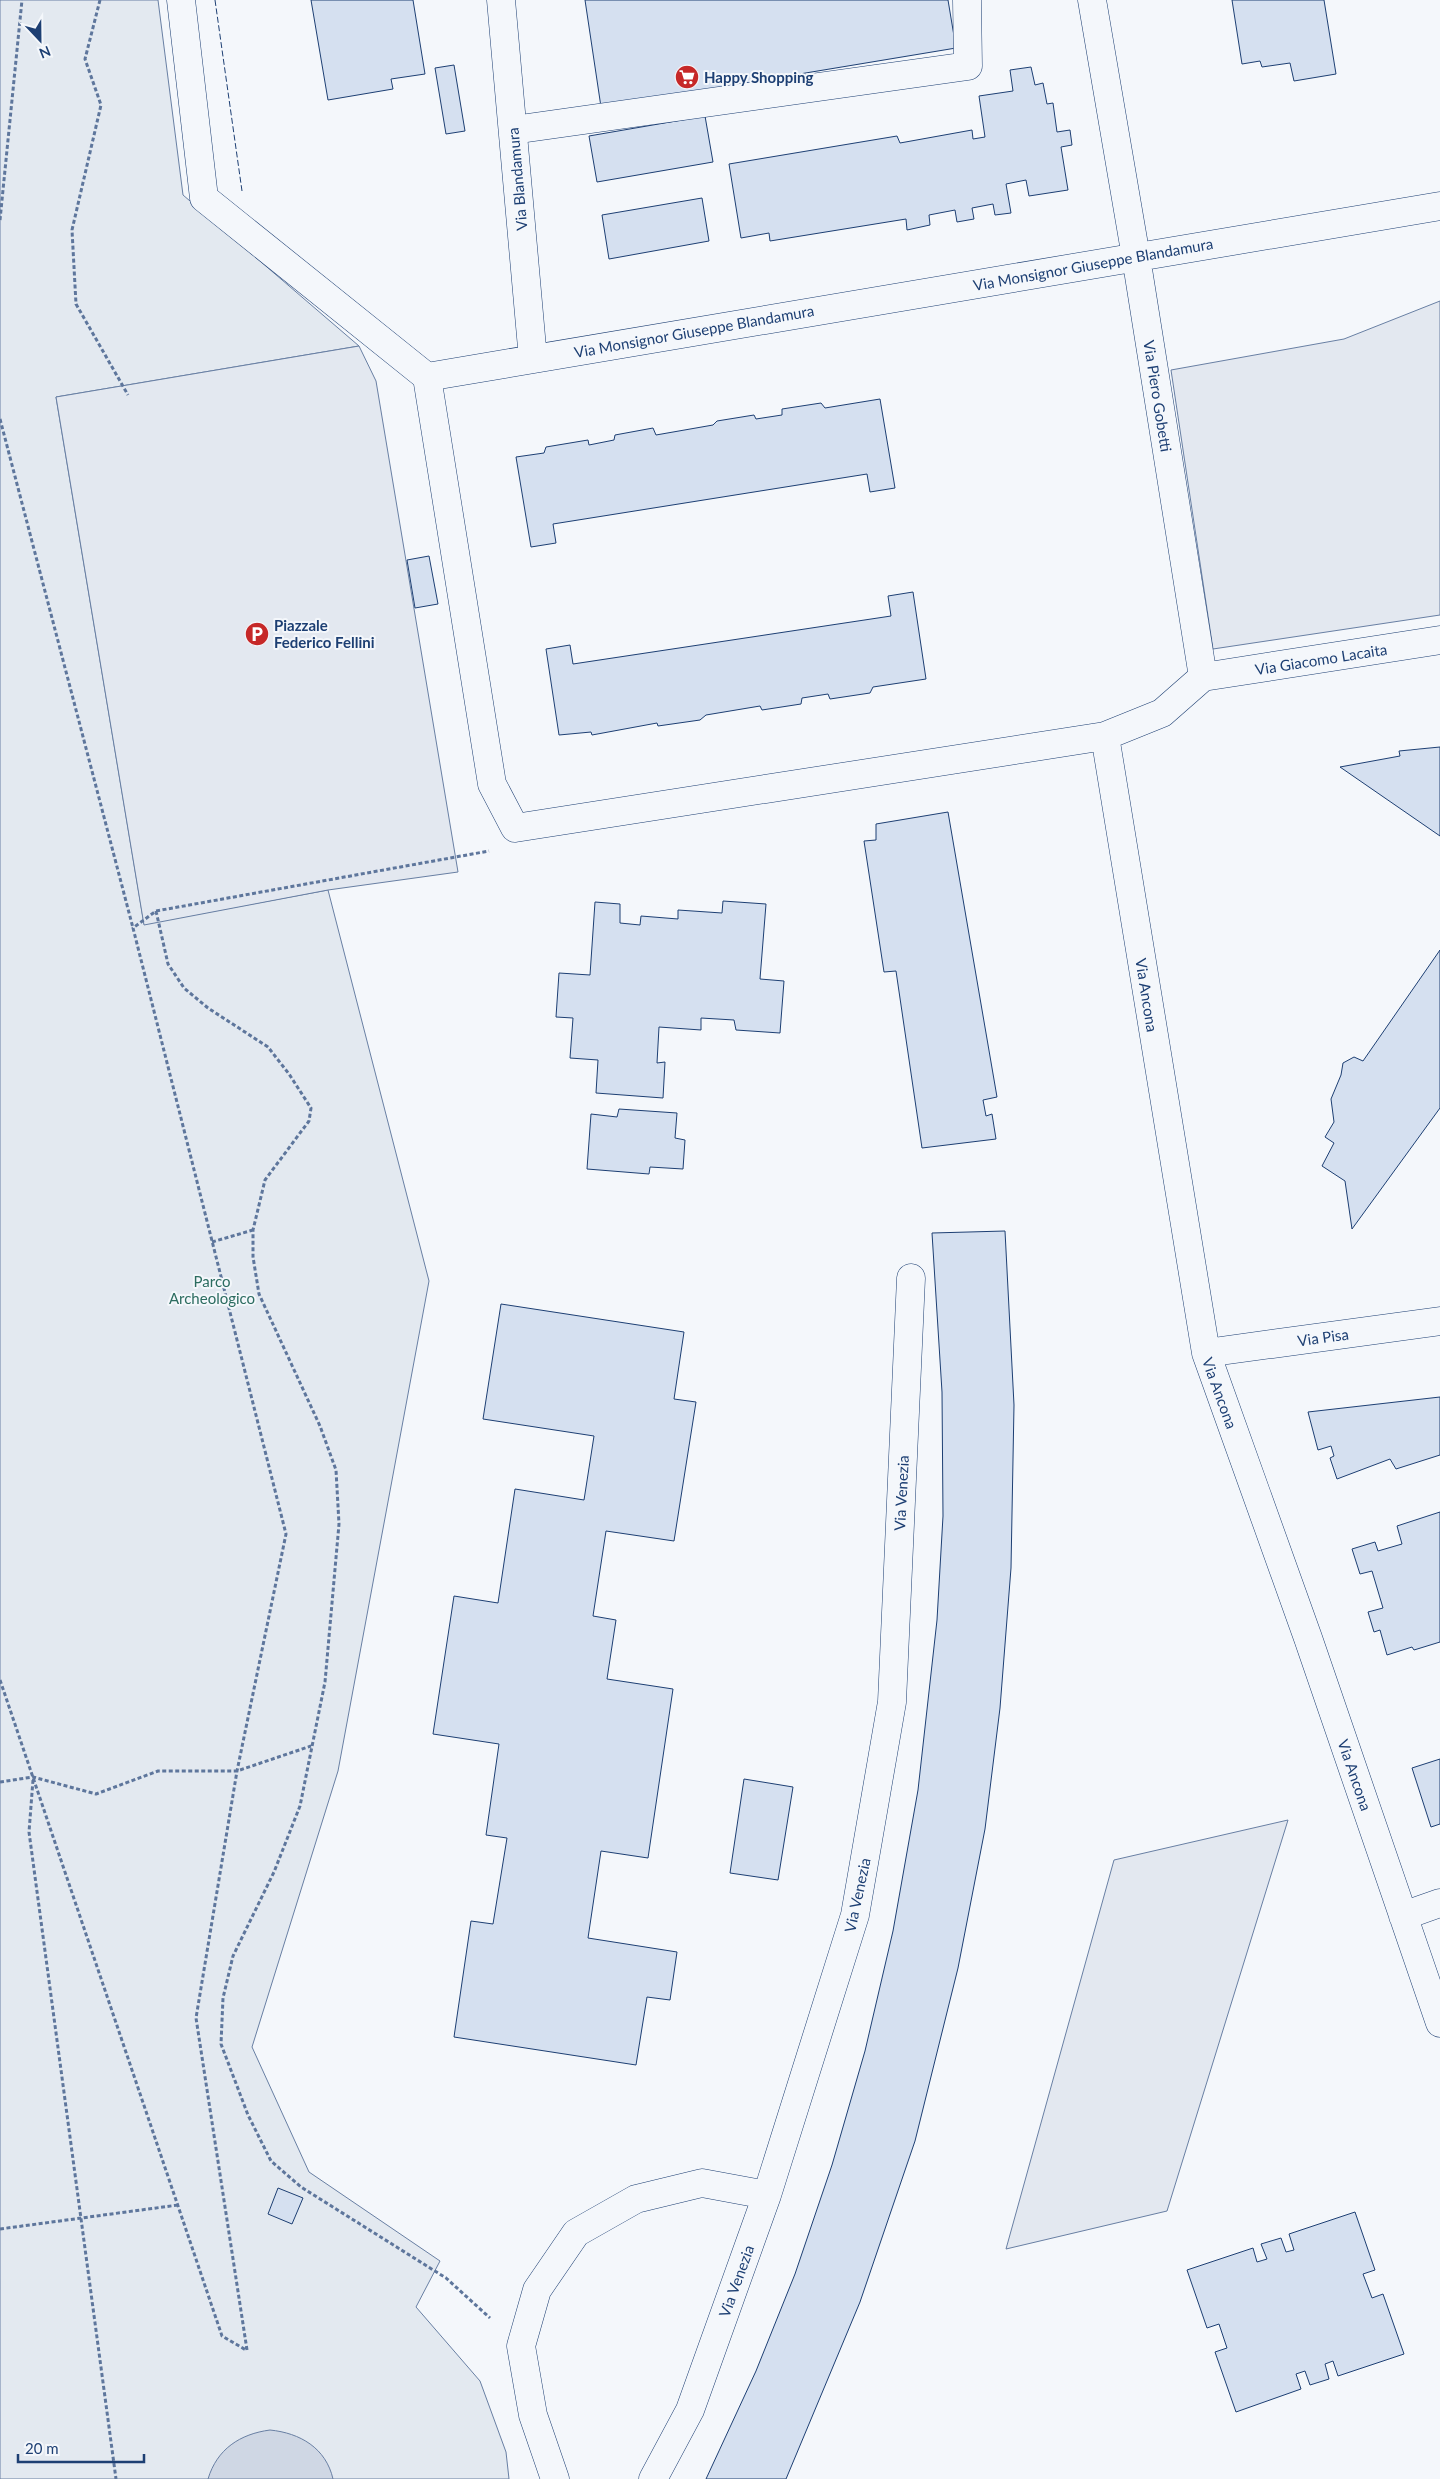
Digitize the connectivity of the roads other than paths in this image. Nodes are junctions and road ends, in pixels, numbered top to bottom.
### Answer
1 (181, 0) edge
2 (501, 0) edge
3 (967, 0) edge
4 (1092, 0) edge
5 (513, 130) junction
6 (1440, 206) edge
7 (1136, 257) junction
8 (533, 359) junction
9 (427, 377) junction
10 (1440, 640) edge
11 (1203, 677) junction
12 (1104, 736) junction
13 (911, 1278) dead end
14 (1440, 1321) edge
15 (1206, 1352) junction
16 (1440, 1904) edge
17 (1403, 1916) junction
18 (1440, 2023) edge
19 (766, 2195) junction
20 (555, 2479) edge
21 (654, 2479) edge

1 - 9 street
2 - 5 street, Via Blandamura
3 - 5 street
4 - 7 street, Via Piero Gobetti
5 - 8 street, Via Blandamura
6 - 7 street, Via Monsignor Giuseppe Blandamura
7 - 8 street, Via Monsignor Giuseppe Blandamura
7 - 11 street, Via Piero Gobetti
8 - 9 street, Via Monsignor Giuseppe Blandamura
9 - 12 street
10 - 11 street, Via Giacomo Lacaita
11 - 12 street
12 - 15 street, Via Ancona
13 - 19 street, Via Venezia
14 - 15 street, Via Pisa
15 - 17 street, Via Ancona
16 - 17 street
17 - 18 street, Via Ancona
19 - 20 street
19 - 21 street, Via Venezia

